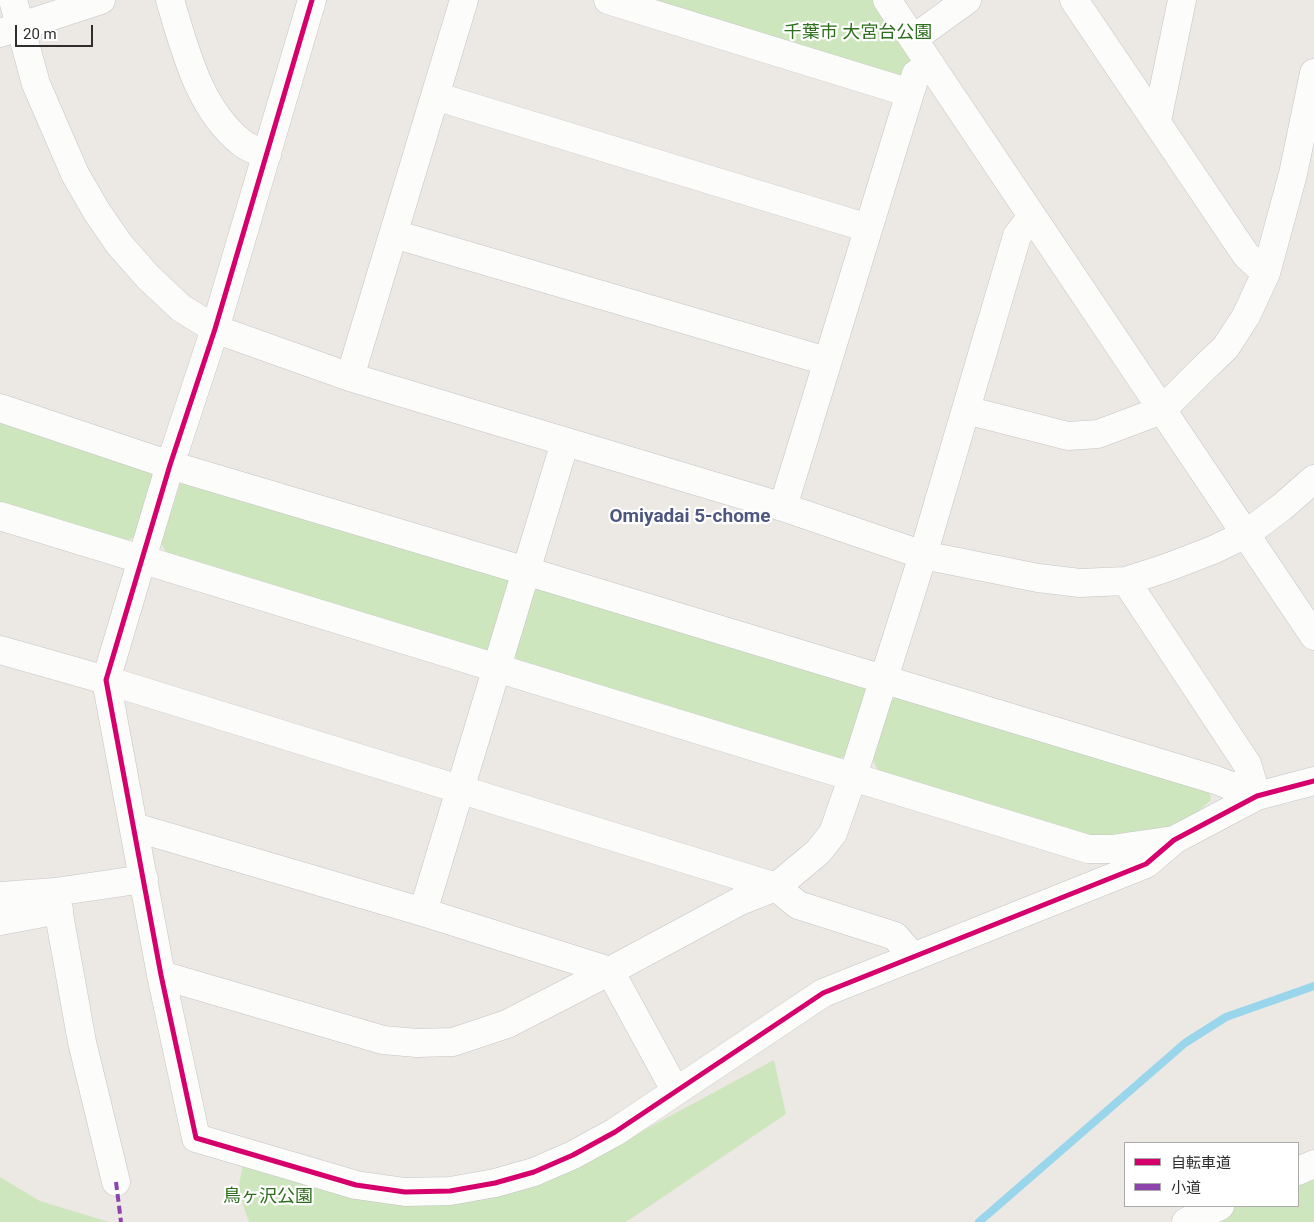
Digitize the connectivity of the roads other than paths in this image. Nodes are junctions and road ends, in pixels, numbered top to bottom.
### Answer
1 (13, 0) edge
2 (101, 0) edge
3 (170, 0) edge
4 (312, 0) edge
5 (464, 0) edge
6 (608, 0) edge
7 (887, 0) edge
8 (967, 0) edge
9 (1074, 0) edge
10 (1182, 0) edge
11 (10, 30) edge
12 (913, 38) junction
13 (930, 65) junction
14 (1314, 73) edge
15 (910, 93) junction
16 (435, 96) junction
17 (1157, 121) junction
18 (267, 155) junction
19 (1304, 176) edge
20 (1032, 216) junction
21 (868, 228) junction
22 (394, 234) junction
23 (1266, 273) junction
24 (215, 330) junction
25 (826, 361) junction
26 (350, 377) junction
27 (0, 408) edge
28 (966, 410) junction
29 (1162, 410) junction
30 (565, 442) junction
31 (170, 465) junction
32 (1314, 479) edge
33 (783, 507) junction
34 (0, 516) edge
35 (1246, 534) junction
36 (923, 555) junction
37 (142, 560) junction
38 (526, 571) junction
39 (1126, 581) junction
40 (1314, 636) edge
41 (0, 650) edge
42 (496, 668) junction
43 (106, 680) junction
44 (882, 680) junction
45 (853, 776) junction
46 (1314, 781) edge
47 (462, 790) junction
48 (1257, 796) junction
49 (134, 827) junction
50 (1174, 840) junction
51 (144, 879) junction
52 (776, 887) junction
53 (0, 896) edge
54 (57, 901) junction
55 (423, 912) junction
56 (0, 921) edge
57 (913, 957) junction
58 (610, 971) junction
59 (161, 975) junction
60 (675, 1090) junction
61 (1314, 1164) edge
62 (1299, 1171) edge
63 (116, 1182) dead end
64 (1218, 1207) edge
65 (1186, 1222) edge

1 - 11 street
2 - 11 street
3 - 18 street
4 - 18 street
5 - 16 street
6 - 15 street
7 - 12 street
8 - 12 street
9 - 17 street
10 - 17 street
11 - 24 street
12 - 13 street
13 - 15 street
13 - 20 street
14 - 19 street
15 - 21 street
16 - 21 street
16 - 22 street
17 - 23 street
18 - 24 street
19 - 23 street
20 - 28 street
20 - 29 street
21 - 25 street
22 - 25 street
22 - 26 street
23 - 29 street
24 - 26 street
24 - 31 street
25 - 33 street
26 - 30 street
27 - 31 street
28 - 29 street
28 - 36 street
29 - 35 street
30 - 33 street
30 - 38 street
31 - 37 street
31 - 38 street
32 - 35 street
33 - 36 street
34 - 37 street
35 - 39 street
35 - 40 street
36 - 39 street
36 - 44 street
37 - 42 street
37 - 43 street
38 - 42 street
38 - 44 street
39 - 48 street
41 - 43 street
42 - 45 street
42 - 47 street
43 - 47 street
43 - 49 street
44 - 45 street
44 - 48 street
45 - 50 street
45 - 52 street
46 - 48 street
47 - 52 street
47 - 55 street
48 - 50 street
49 - 51 street
49 - 55 street
50 - 57 street
51 - 54 street
51 - 59 street
52 - 57 street
52 - 58 street
53 - 54 street
54 - 56 street
54 - 63 street
55 - 58 street
57 - 60 street
58 - 59 street
58 - 60 street
59 - 60 street
61 - 62 street
64 - 65 street

